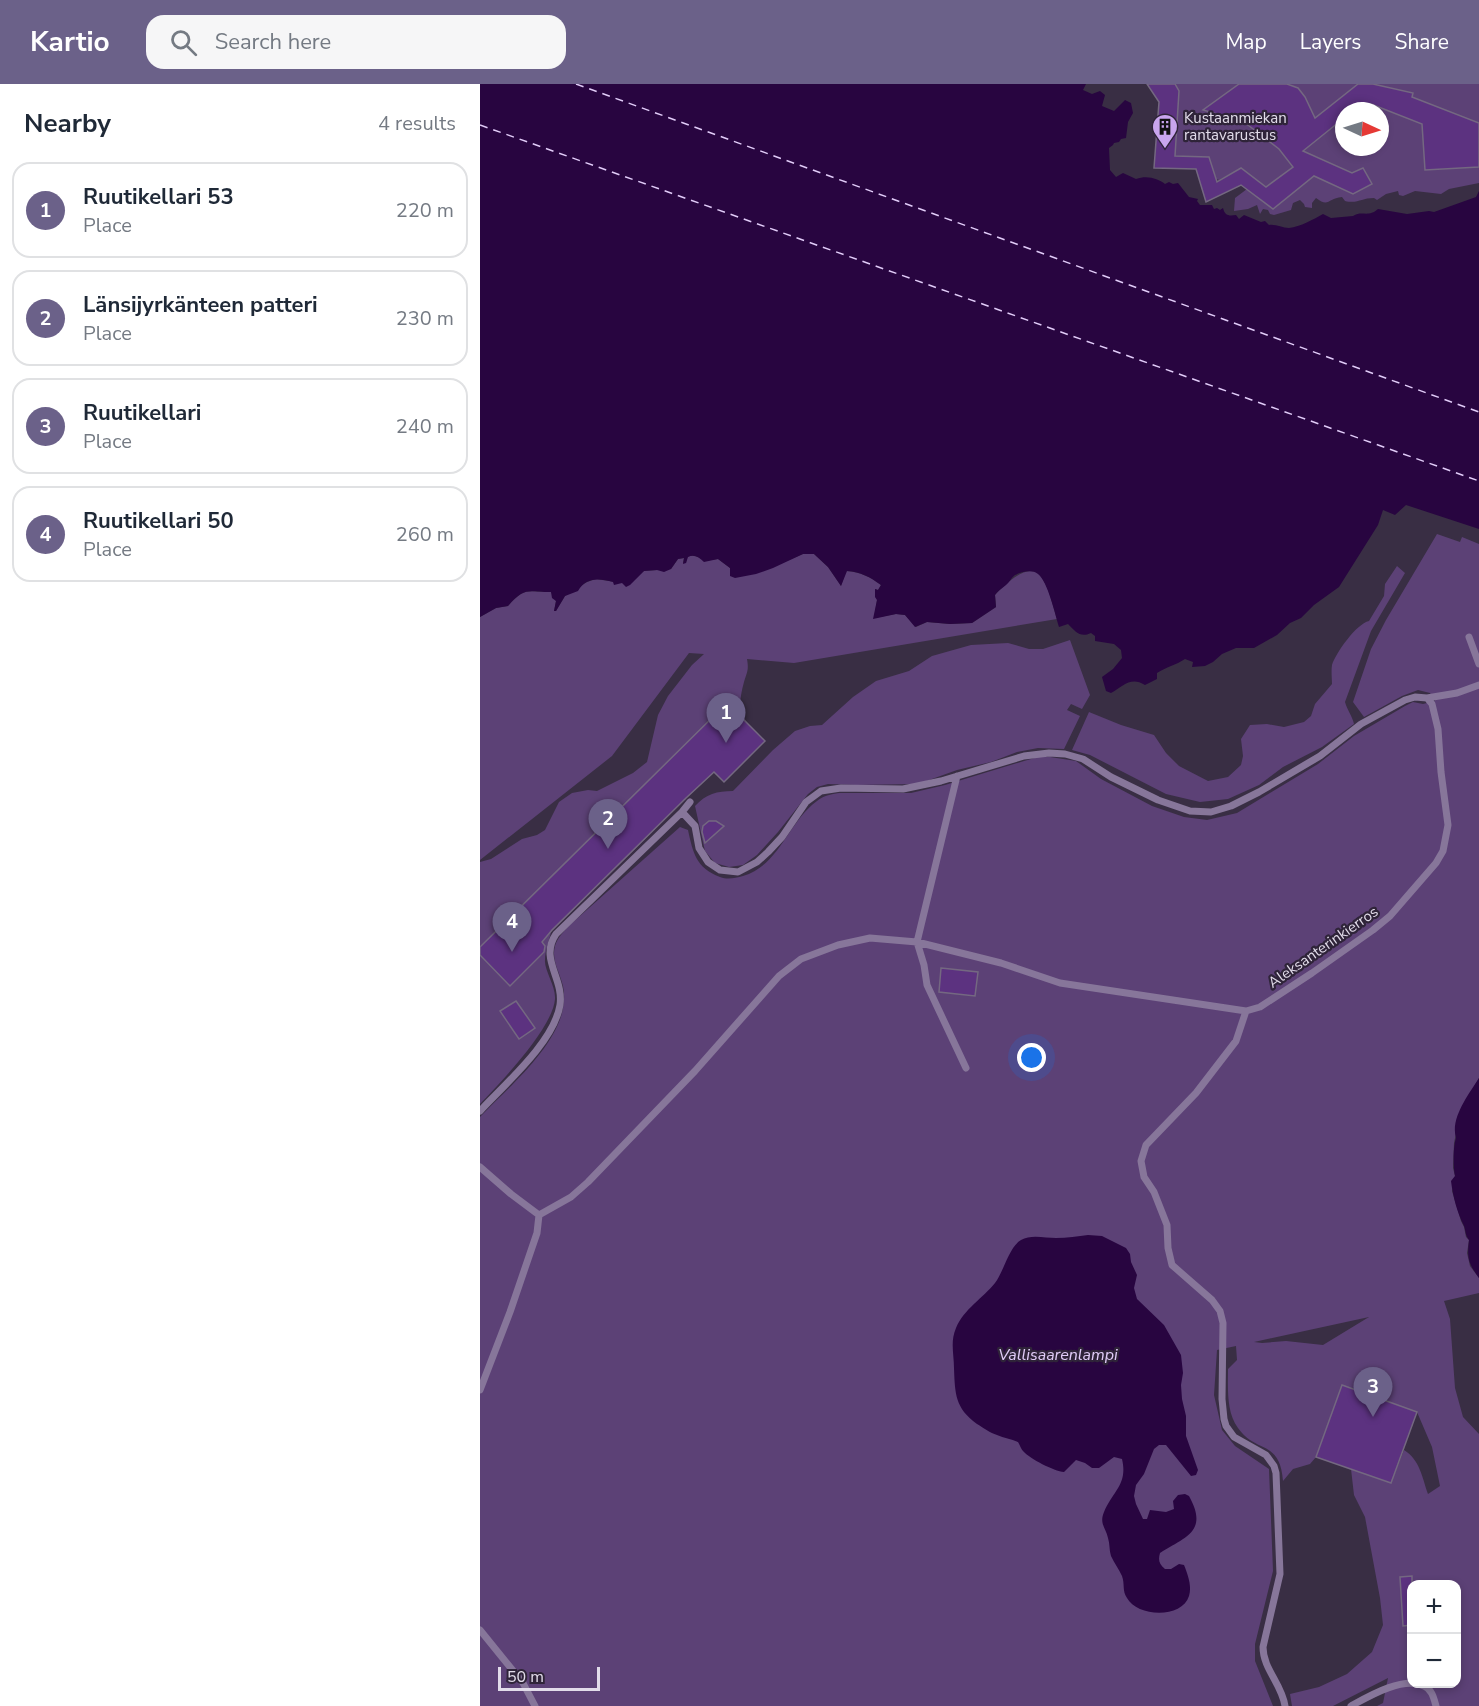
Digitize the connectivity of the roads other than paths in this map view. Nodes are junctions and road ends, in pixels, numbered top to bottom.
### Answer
1 (1470, 637) dead end
2 (1479, 664) edge
3 (1479, 685) edge
4 (1427, 698) junction
5 (957, 776) junction
6 (690, 802) dead end
7 (682, 812) junction
8 (917, 942) junction
9 (1246, 1011) junction
10 (966, 1068) dead end
11 (480, 1111) edge
12 (480, 1167) edge
13 (539, 1215) junction
14 (480, 1390) edge
15 (480, 1630) edge
16 (535, 1706) edge
17 (1285, 1706) edge
18 (1351, 1706) edge
19 (1436, 1706) edge

1 - 2 lane
3 - 4 lane
4 - 5 lane
4 - 9 lane, Aleksanterinkierros
5 - 7 lane
5 - 8 lane
6 - 7 lane
7 - 11 lane
8 - 9 lane
8 - 10 lane
8 - 13 lane
9 - 17 lane
12 - 13 lane
13 - 14 lane
15 - 16 lane
18 - 19 lane

